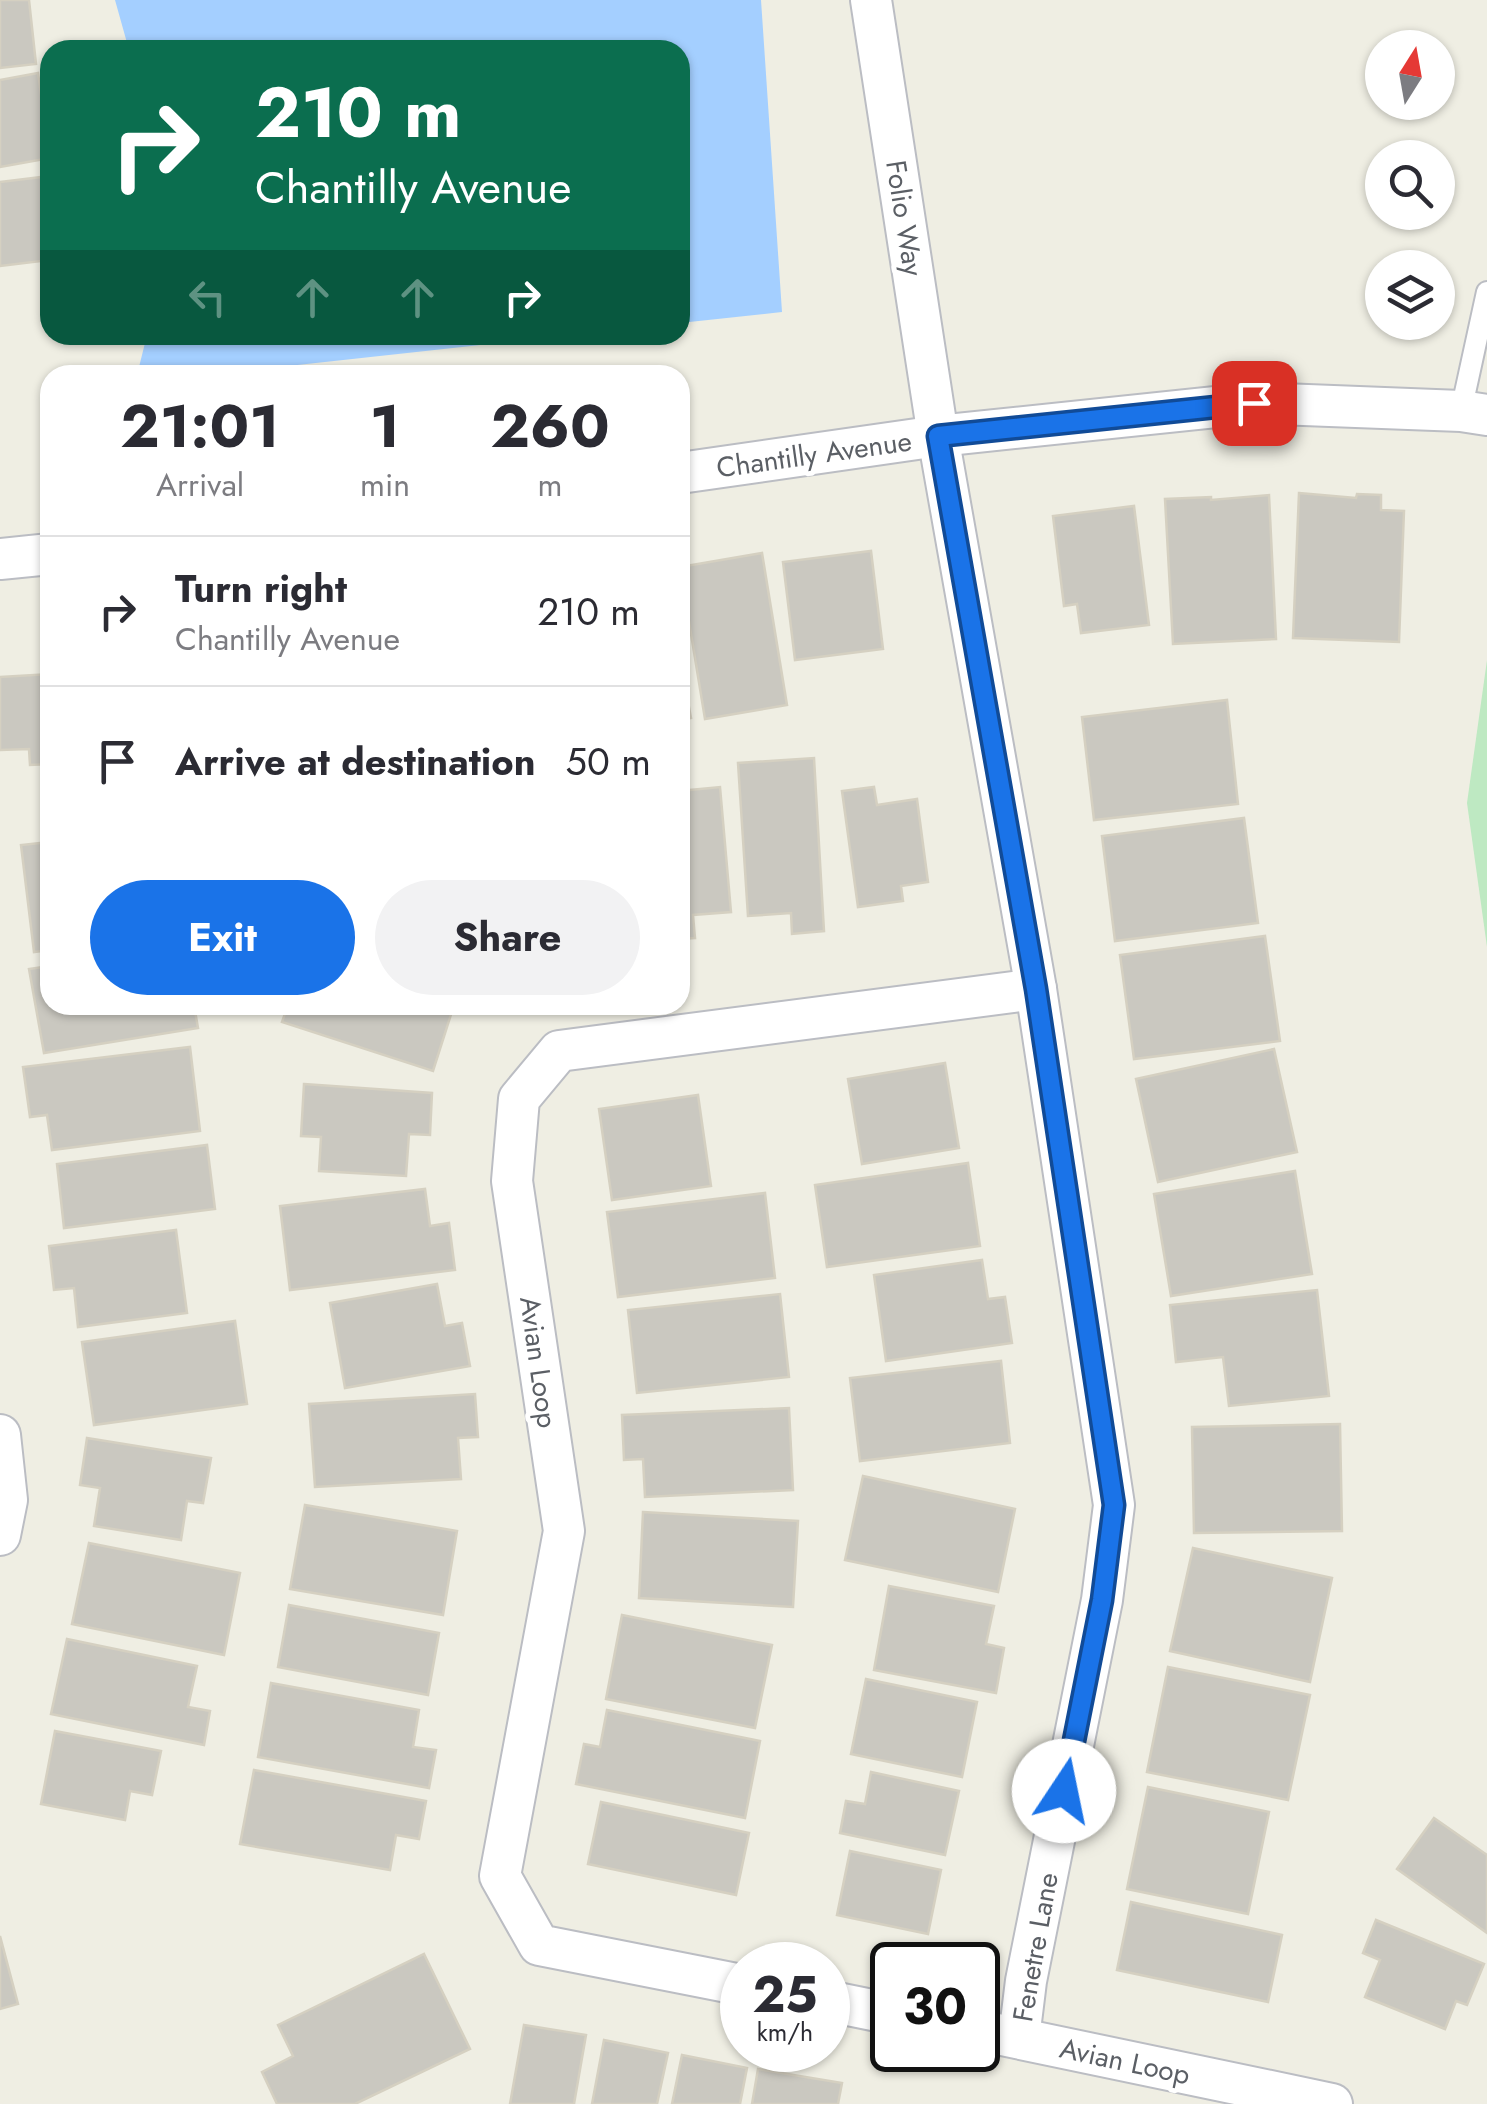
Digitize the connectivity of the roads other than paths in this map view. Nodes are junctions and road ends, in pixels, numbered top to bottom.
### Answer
1 (871, 0) edge
2 (1486, 288) edge
3 (1474, 413) edge
4 (938, 436) junction
5 (690, 473) edge
6 (40, 555) edge
7 (0, 559) edge
8 (1036, 989) junction
9 (0, 1435) edge
10 (0, 1535) edge
11 (720, 1981) edge
12 (1000, 2034) edge
13 (1018, 2038) junction
14 (1332, 2104) edge

1 - 4 street, Folio Way
2 - 3 lane
3 - 4 street, Chantilly Avenue
4 - 5 street, Chantilly Avenue
4 - 8 street, Fenetre Lane
6 - 7 street
8 - 11 street, Avian Loop
8 - 13 street, Fenetre Lane
9 - 10 street
12 - 13 street, Avian Loop
13 - 14 street, Avian Loop

